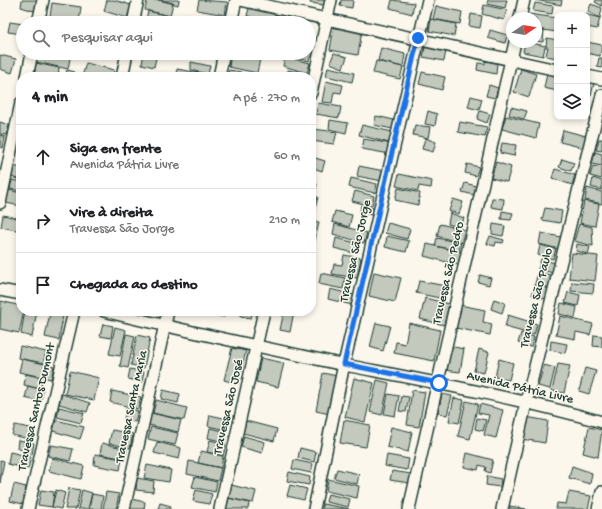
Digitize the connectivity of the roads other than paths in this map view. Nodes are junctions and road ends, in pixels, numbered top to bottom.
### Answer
1 (43, 0) edge
2 (138, 0) edge
3 (236, 0) edge
4 (240, 0) edge
5 (331, 0) edge
6 (428, 0) edge
7 (524, 0) edge
8 (521, 12) edge
9 (40, 16) edge
10 (135, 16) edge
11 (233, 16) edge
12 (313, 16) edge
13 (316, 17) edge
14 (327, 19) junction
15 (418, 38) junction
16 (514, 48) edge
17 (30, 60) edge
18 (126, 60) edge
19 (223, 60) edge
20 (511, 60) junction
21 (554, 69) edge
22 (27, 72) edge
23 (123, 72) edge
24 (220, 72) edge
25 (316, 72) edge
26 (590, 77) edge
27 (602, 79) edge
28 (602, 95) edge
29 (16, 127) edge
30 (0, 203) edge
31 (0, 290) edge
32 (16, 293) edge
33 (73, 316) edge
34 (124, 316) edge
35 (167, 316) edge
36 (263, 316) edge
37 (164, 326) junction
38 (257, 346) junction
39 (344, 364) junction
40 (439, 383) junction
41 (526, 403) junction
42 (602, 422) edge
43 (602, 492) edge
44 (28, 509) edge
45 (124, 509) edge
46 (220, 509) edge
47 (314, 509) edge
48 (409, 509) edge
49 (502, 509) edge
50 (598, 509) edge

1 - 9 street
2 - 10 street
3 - 11 street
4 - 12 street
5 - 14 street
6 - 15 street, Travessa São Jorge
7 - 8 street
13 - 14 street
14 - 15 street
14 - 25 street
15 - 20 street
15 - 39 street, Travessa São Jorge
16 - 20 street, Travessa São Pedro
17 - 22 street
18 - 23 street
19 - 24 street
20 - 21 street
20 - 40 street, Travessa São Pedro
26 - 27 street
28 - 41 street, Travessa São Paulo
29 - 30 street
31 - 32 street
33 - 44 street, Travessa Santos Dumont
34 - 37 street, Avenida Pátria Livre
35 - 37 street, Travessa Santa Maria
36 - 38 street, Travessa São José
37 - 38 street, Avenida Pátria Livre
37 - 45 street, Travessa Santa Maria
38 - 39 street, Avenida Pátria Livre
38 - 46 street, Travessa São José
39 - 40 street, Avenida Pátria Livre
39 - 47 street, Travessa São Jorge
40 - 41 street, Avenida Pátria Livre
40 - 48 street, Travessa São Pedro
41 - 42 street, Avenida Pátria Livre
41 - 49 street, Travessa São Paulo
43 - 50 street

